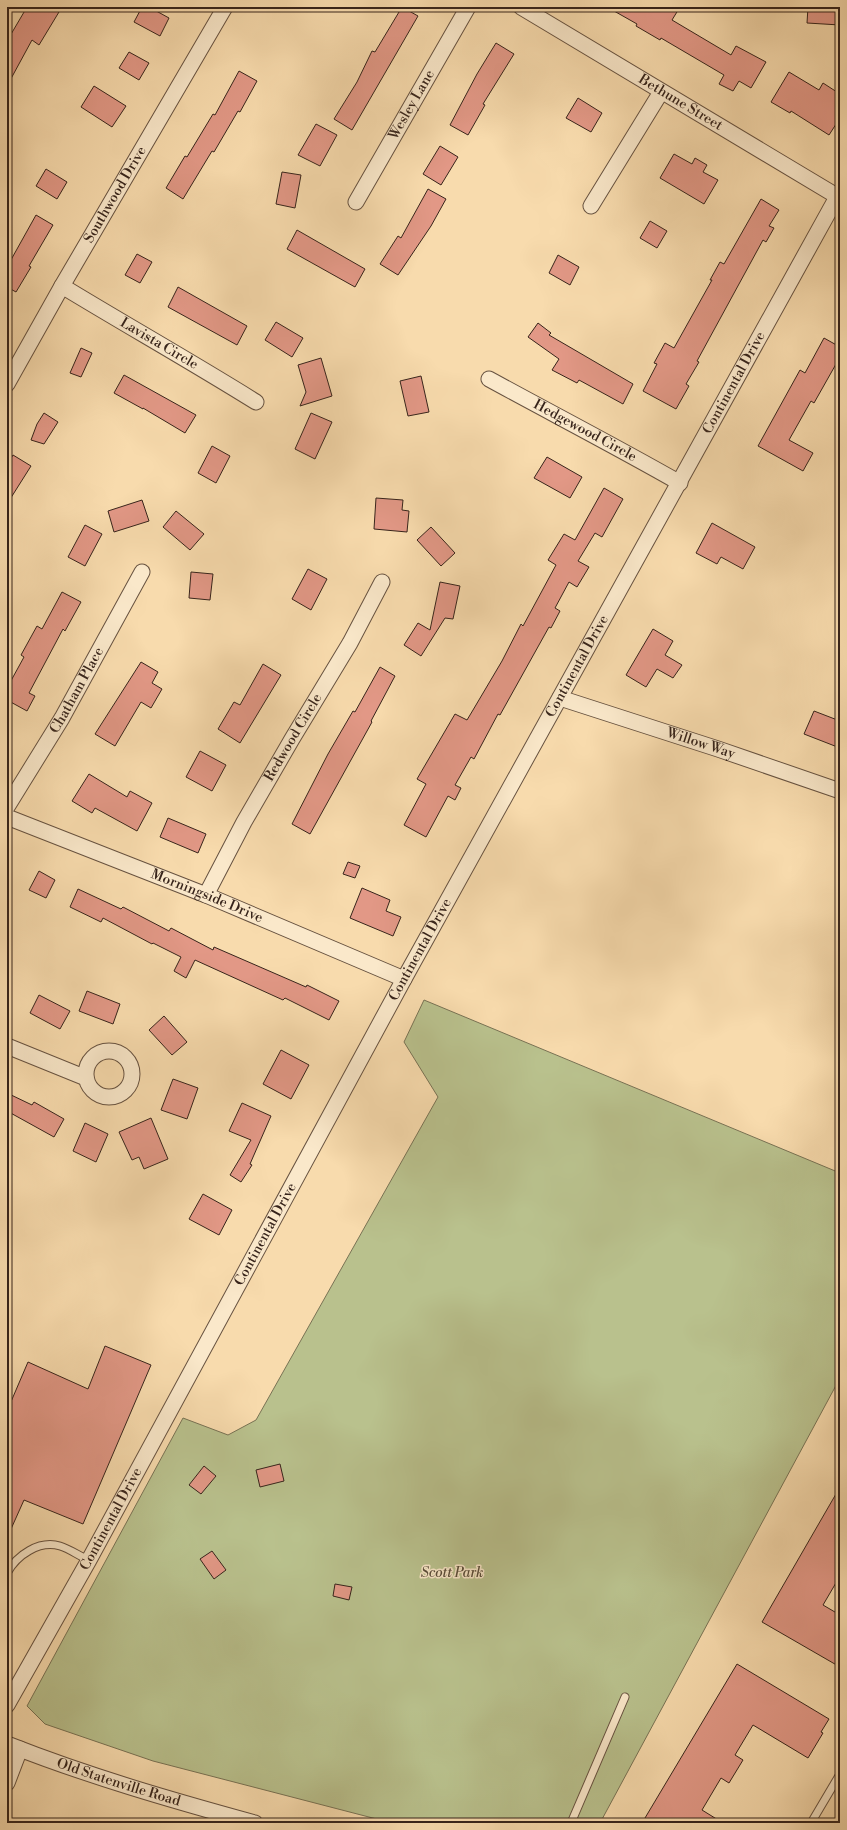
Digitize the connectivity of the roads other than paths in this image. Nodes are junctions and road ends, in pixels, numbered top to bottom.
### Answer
1 (226, 7) edge
2 (468, 7) edge
3 (521, 7) edge
4 (661, 92) junction
5 (839, 197) edge
6 (356, 202) dead end
7 (591, 206) dead end
8 (62, 286) junction
9 (489, 379) dead end
10 (7, 384) edge
11 (256, 402) dead end
12 (680, 482) junction
13 (142, 572) dead end
14 (382, 582) dead end
15 (560, 698) junction
16 (840, 792) edge
17 (7, 807) edge
18 (7, 817) edge
19 (206, 895) junction
20 (404, 978) junction
21 (7, 1046) edge
22 (86, 1078) dead end
23 (88, 1560) junction
24 (7, 1573) edge
25 (625, 1697) dead end
26 (7, 1705) edge
27 (14, 1747) edge
28 (840, 1774) edge
29 (7, 1783) edge
30 (255, 1823) edge
31 (571, 1823) edge
32 (811, 1823) edge

1 - 8 street, Southwood Drive
2 - 6 street, Wesley Lane
3 - 4 street, Bethune Street
4 - 5 street, Bethune Street
4 - 7 street
5 - 12 street, Continental Drive
8 - 10 street, Southwood Drive
8 - 11 street, Lavista Circle
9 - 12 street, Hedgewood Circle
12 - 15 street, Continental Drive
13 - 17 street, Chatham Place
14 - 19 street, Redwood Circle
15 - 16 street, Willow Way
15 - 20 street, Continental Drive
18 - 19 street, Morningside Drive
19 - 20 street, Morningside Drive
20 - 23 street, Continental Drive
21 - 22 street
23 - 24 lane
23 - 26 street, Continental Drive
25 - 31 lane
27 - 29 street
27 - 30 street, Old Statenville Road
28 - 32 lane

